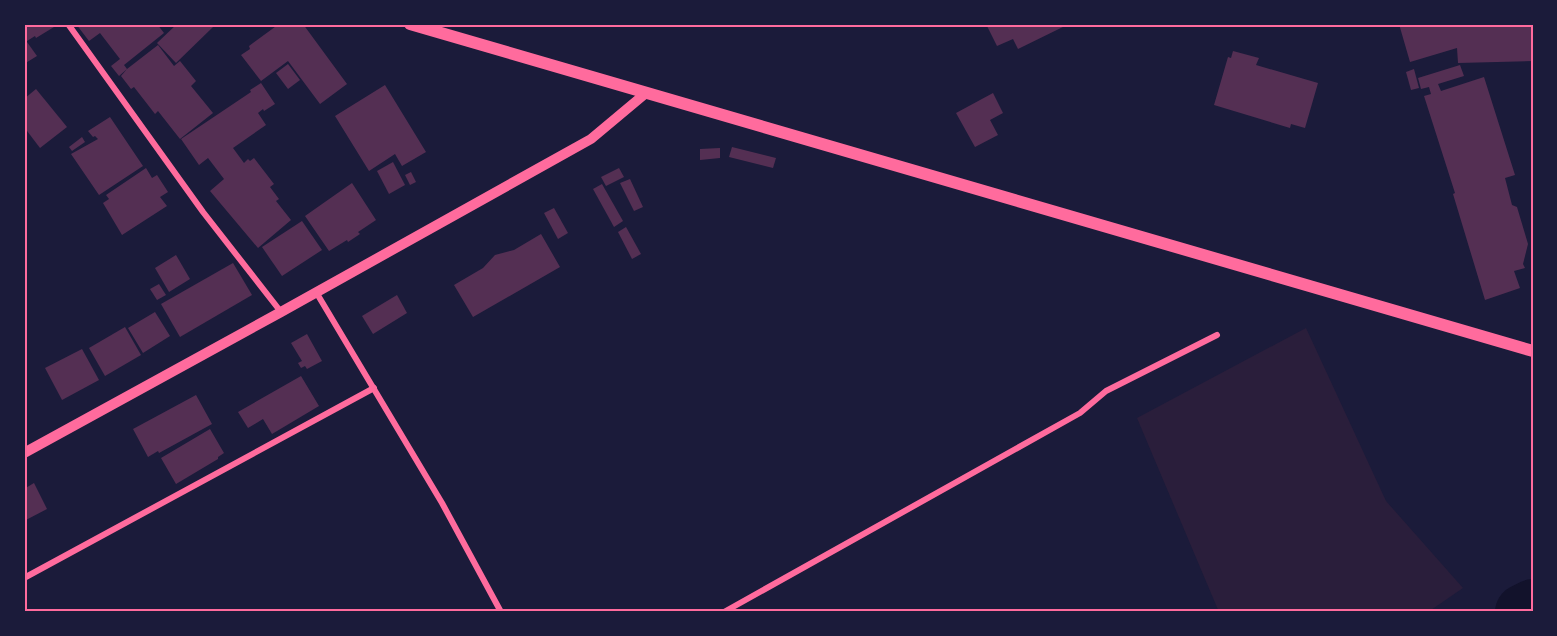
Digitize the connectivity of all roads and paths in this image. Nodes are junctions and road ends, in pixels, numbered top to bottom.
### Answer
1 (68, 24) edge
2 (410, 24) edge
3 (646, 93) junction
4 (316, 292) junction
5 (281, 312) junction
6 (1217, 335) dead end
7 (1533, 351) edge
8 (374, 388) junction
9 (24, 453) edge
10 (24, 578) edge
11 (501, 612) edge
12 (724, 612) edge

1 - 5 street
2 - 3 main road
3 - 4 street
3 - 7 main road
4 - 5 street
4 - 8 street
5 - 9 street
6 - 12 street
8 - 10 street
8 - 11 street

